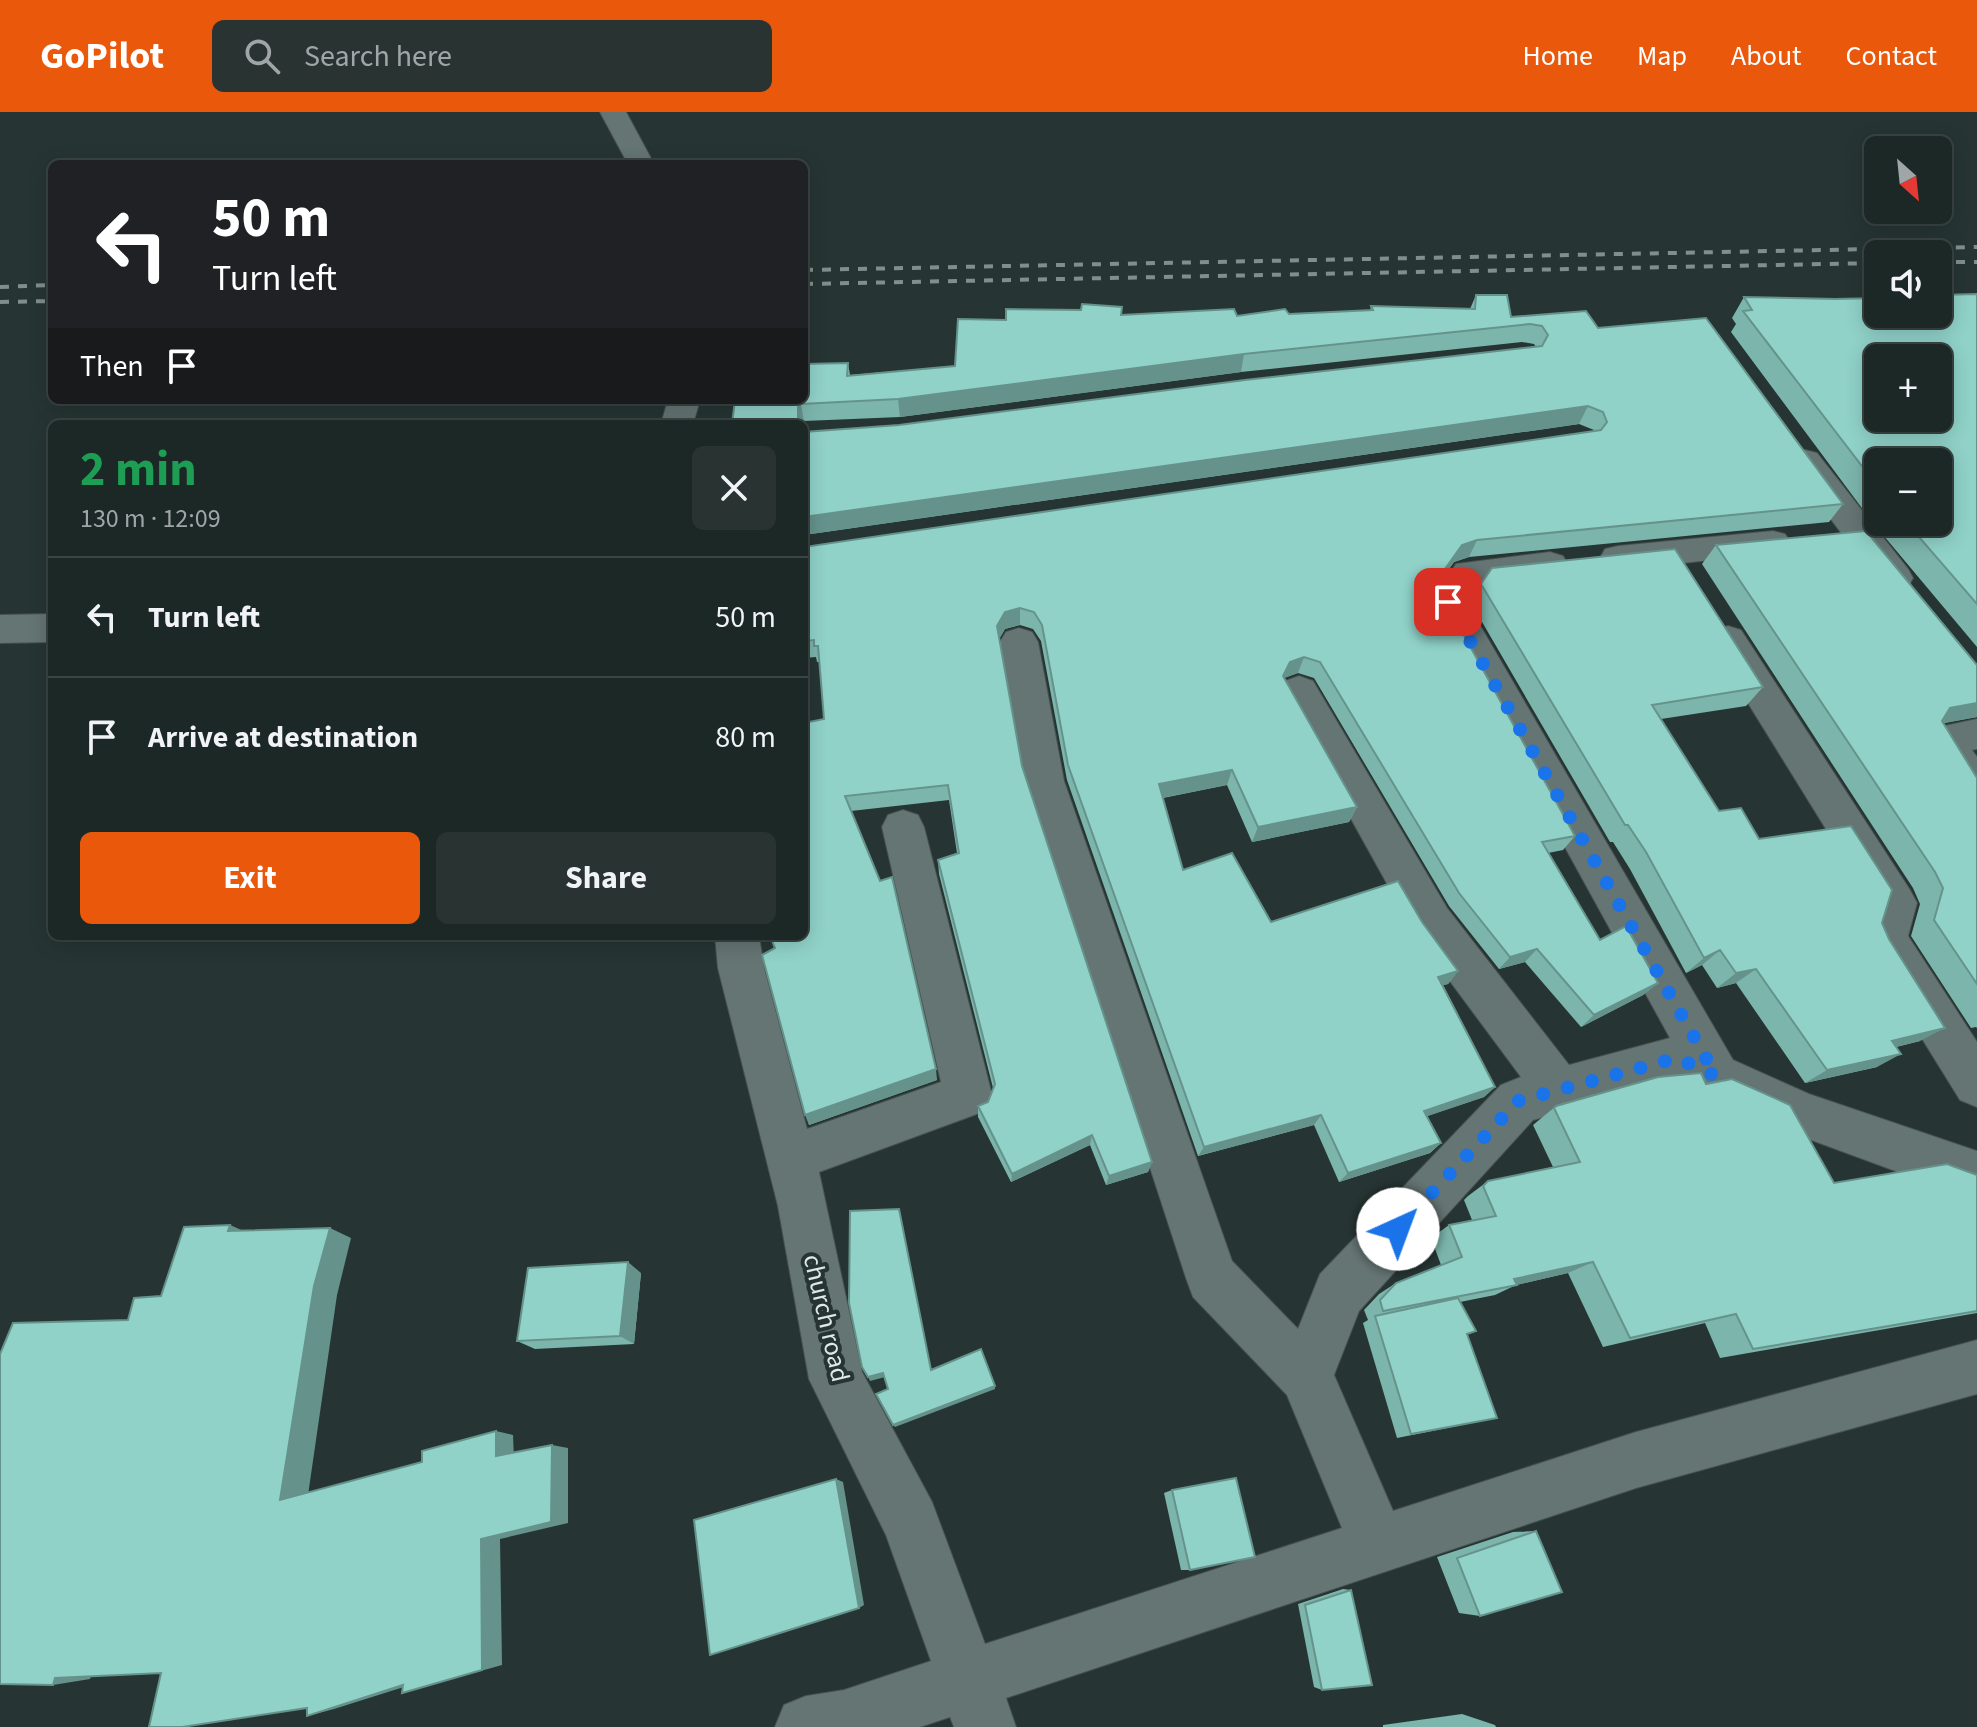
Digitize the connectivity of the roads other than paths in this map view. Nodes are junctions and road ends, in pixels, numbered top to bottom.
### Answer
1 (613, 112) edge
2 (639, 160) edge
3 (1784, 432) edge
4 (1859, 534) junction
5 (1673, 553) junction
6 (1918, 606) edge
7 (48, 628) edge
8 (0, 629) edge
9 (1019, 642) dead end
10 (1299, 691) dead end
11 (1977, 734) edge
12 (1977, 791) edge
13 (903, 827) dead end
14 (738, 940) edge
15 (1716, 1076) junction
16 (1977, 1084) edge
17 (1559, 1089) junction
18 (790, 1159) junction
19 (1977, 1176) edge
20 (1977, 1367) edge
21 (1306, 1376) junction
22 (1378, 1544) junction
23 (976, 1704) edge
24 (806, 1727) edge

1 - 2 street
3 - 4 street
4 - 5 street
4 - 6 street
5 - 15 street
5 - 16 street
7 - 8 street
9 - 21 street
10 - 17 street
11 - 12 street
13 - 18 street
14 - 18 street, church road
15 - 17 street
15 - 19 street
17 - 21 street
18 - 23 street, church road
20 - 22 street
21 - 22 street
22 - 23 street
23 - 24 street

